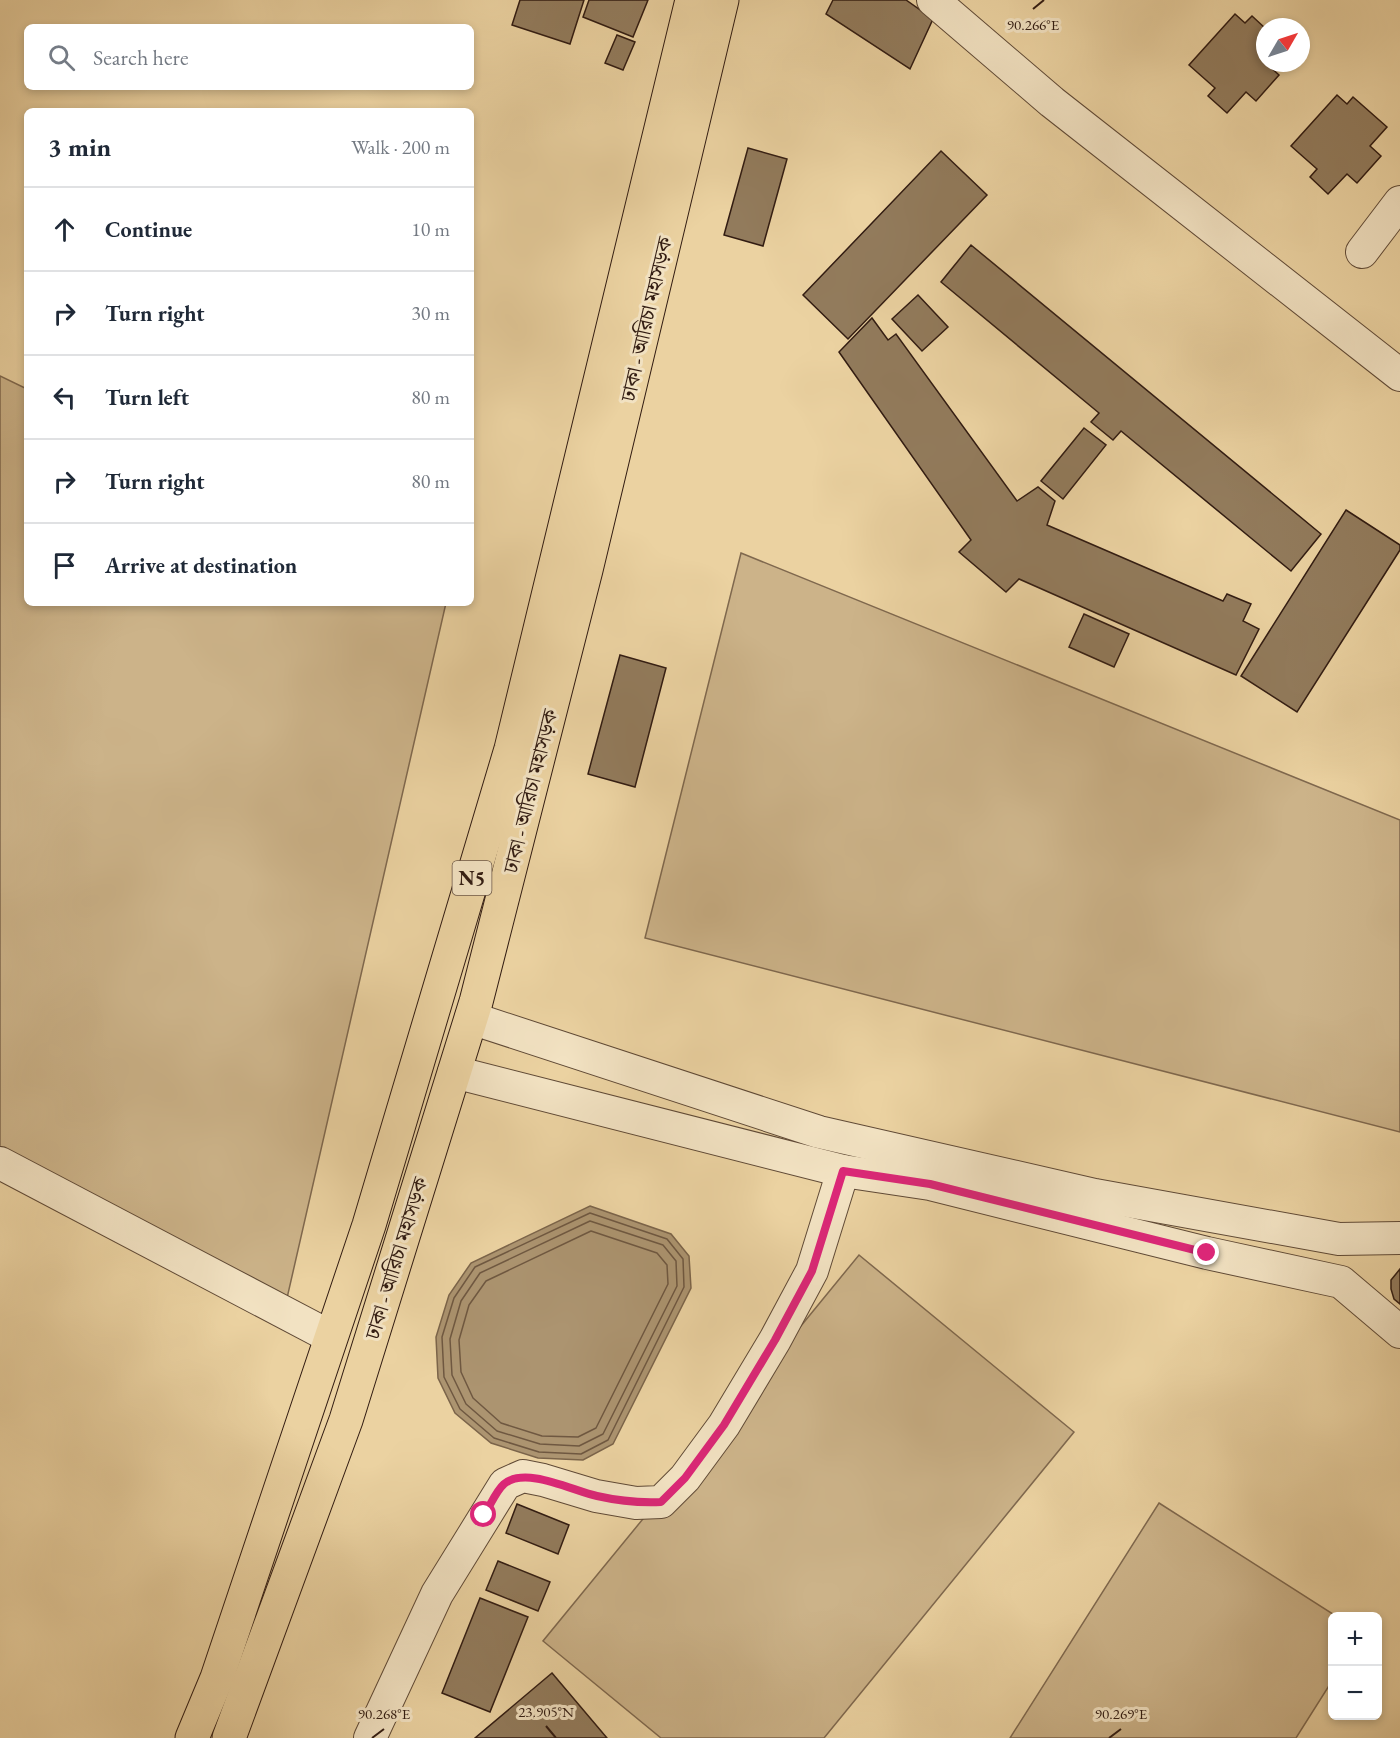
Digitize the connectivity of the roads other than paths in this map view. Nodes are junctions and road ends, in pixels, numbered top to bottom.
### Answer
1 (692, 0) edge
2 (722, 0) edge
3 (933, 0) edge
4 (1400, 202) edge
5 (1362, 252) dead end
6 (1400, 375) edge
7 (471, 1018) junction
8 (454, 1072) junction
9 (0, 1163) edge
10 (843, 1171) junction
11 (1400, 1238) edge
12 (1400, 1332) edge
13 (331, 1337) junction
14 (192, 1738) edge
15 (229, 1738) edge
16 (370, 1738) edge

1 - 13 highway, N5
2 - 7 highway, ঢাকা - আরিচা মহাসড়ক / N5
3 - 6 street
4 - 5 street
7 - 8 highway, ঢাকা - আরিচা মহাসড়ক / N5
7 - 11 street
8 - 10 street
8 - 15 highway, ঢাকা - আরিচা মহাসড়ক / N5
9 - 13 street
10 - 12 street
10 - 16 street
13 - 14 highway, N5

